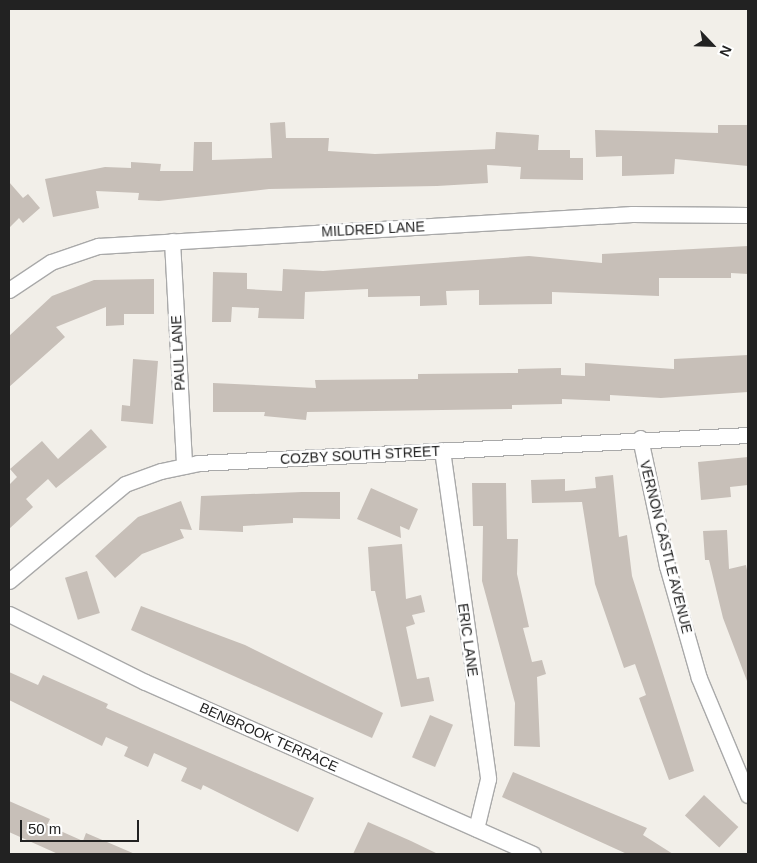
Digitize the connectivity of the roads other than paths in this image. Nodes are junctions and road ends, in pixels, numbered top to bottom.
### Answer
1 (748, 215) edge
2 (172, 241) junction
3 (9, 290) edge
4 (748, 435) edge
5 (640, 438) junction
6 (442, 450) junction
7 (184, 466) junction
8 (9, 581) edge
9 (9, 614) edge
10 (748, 794) edge
11 (476, 829) junction
12 (533, 854) edge

1 - 2 street, MILDRED LANE
2 - 3 street, MILDRED LANE
2 - 7 street, PAUL LANE
4 - 5 street, COZBY SOUTH STREET
5 - 6 street, COZBY SOUTH STREET
5 - 10 street, VERNON CASTLE AVENUE
6 - 7 street, COZBY SOUTH STREET
6 - 11 street, ERIC LANE
7 - 8 street, COZBY SOUTH STREET
9 - 11 street, BENBROOK TERRACE
11 - 12 street, BENBROOK TERRACE

